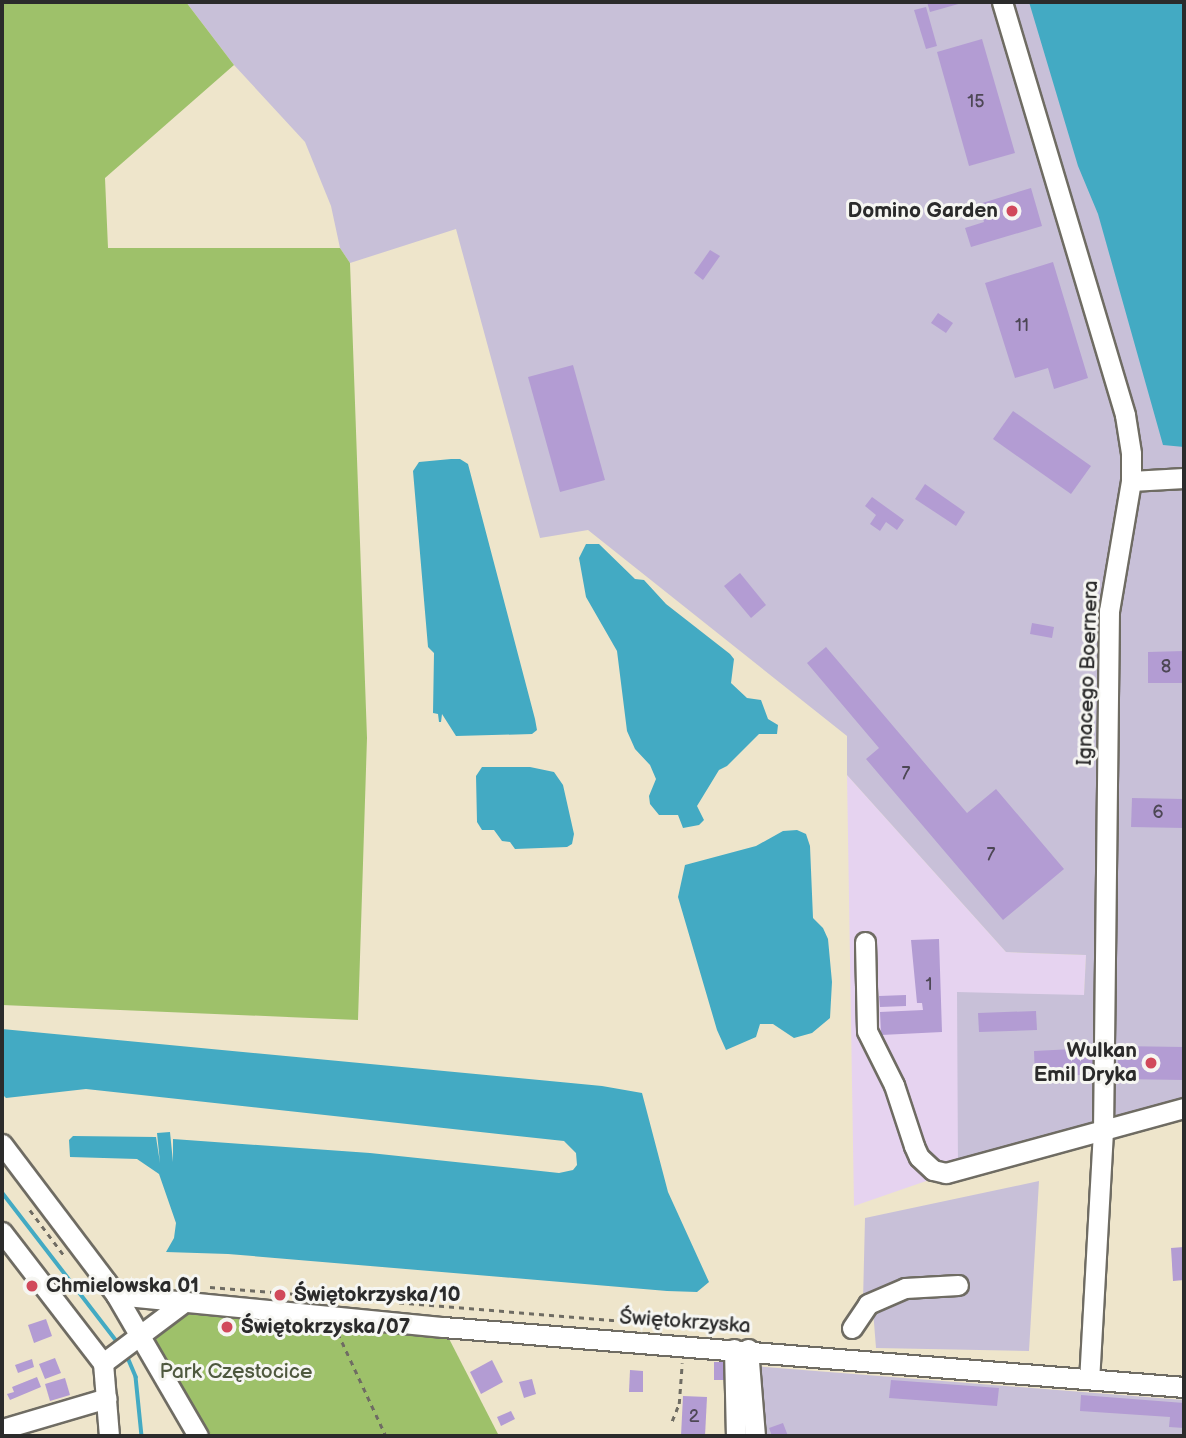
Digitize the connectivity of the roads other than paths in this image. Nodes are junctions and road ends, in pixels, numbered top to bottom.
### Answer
1 (1002, 2) edge
2 (1184, 478) edge
3 (1131, 481) junction
4 (865, 942) dead end
5 (1184, 1108) edge
6 (1102, 1131) junction
7 (2, 1144) edge
8 (2, 1232) edge
9 (958, 1285) dead end
10 (116, 1295) junction
11 (183, 1303) junction
12 (852, 1328) dead end
13 (743, 1343) junction
14 (122, 1348) junction
15 (1095, 1380) junction
16 (1184, 1387) edge
17 (107, 1398) junction
18 (2, 1429) edge
19 (108, 1436) edge
20 (198, 1436) edge
21 (736, 1436) edge
22 (755, 1436) edge

1 - 3 street, Ignacego Boernera
2 - 3 street
3 - 6 street, Ignacego Boernera
4 - 6 street
5 - 6 street
6 - 15 street, Ignacego Boernera
7 - 10 street
8 - 14 street
9 - 12 street
10 - 11 street, Świętokrzyska
10 - 14 street
11 - 13 street, Świętokrzyska
11 - 14 street
13 - 15 street, Świętokrzyska
13 - 21 street
13 - 22 street
14 - 17 street
14 - 20 street
15 - 16 street, Świętokrzyska
17 - 18 street
17 - 19 street

